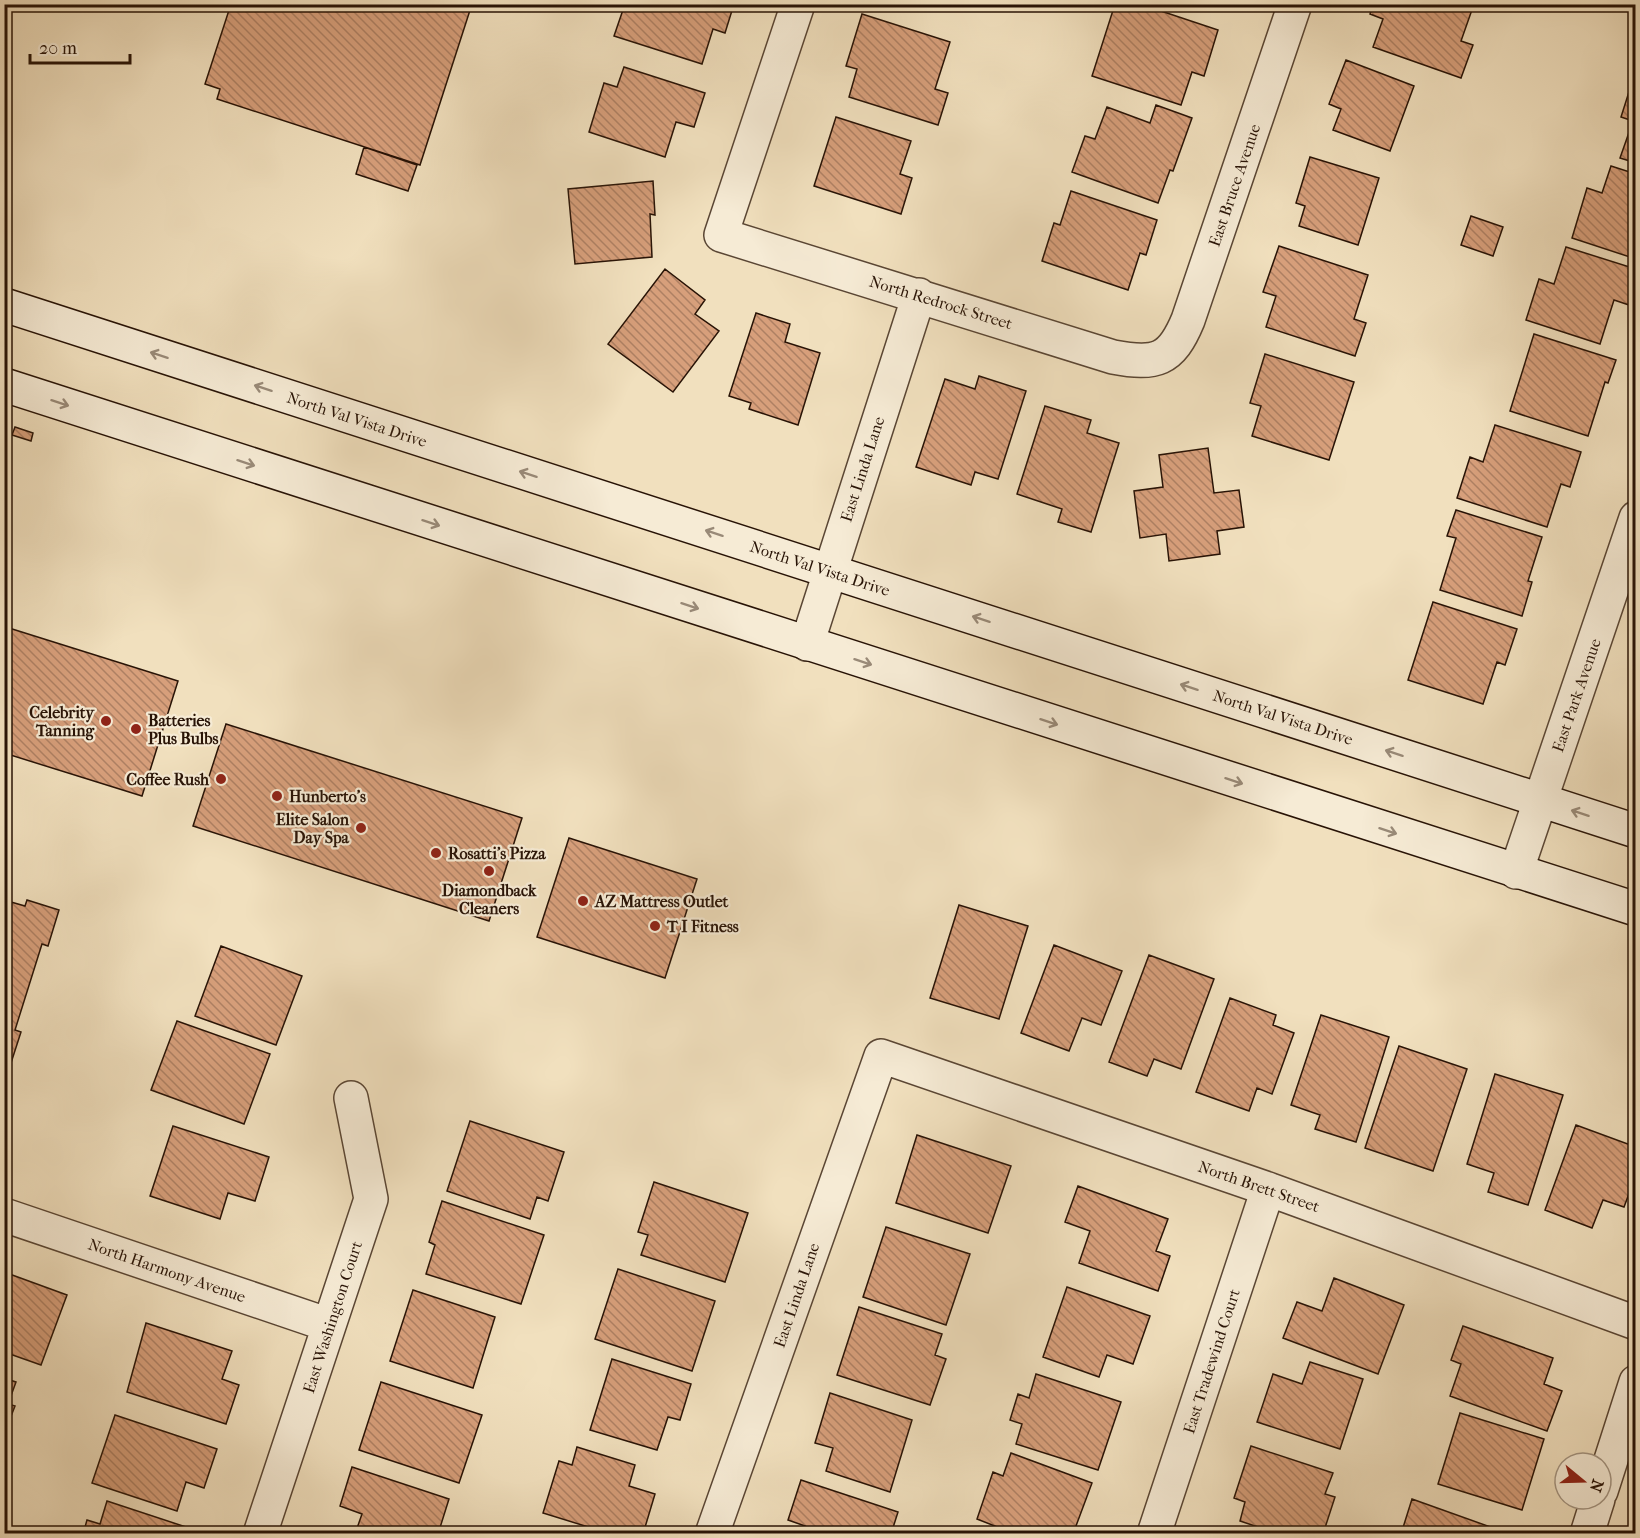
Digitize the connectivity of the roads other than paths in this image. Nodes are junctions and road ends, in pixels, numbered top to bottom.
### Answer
1 (798, 4) edge
2 (1295, 4) edge
3 (919, 295) junction
4 (4, 305) edge
5 (1161, 358) joint
6 (4, 385) edge
7 (1635, 518) edge
8 (830, 571) junction
9 (807, 644) junction
10 (1540, 800) junction
11 (1635, 831) edge
12 (1516, 872) junction
13 (1635, 894) edge
14 (1593, 895) junction
15 (1635, 909) edge
16 (880, 1056) joint
17 (351, 1098) dead end
18 (1268, 1189) junction
19 (4, 1215) edge
20 (1635, 1323) edge
21 (329, 1325) junction
22 (1635, 1382) edge
23 (1613, 1453) edge
24 (1594, 1511) edge
25 (260, 1533) edge
26 (712, 1533) edge
27 (1154, 1533) edge
28 (1587, 1533) edge

1 - 3 street, North Redrock Street
2 - 5 street, East Bruce Avenue
3 - 5 street, North Redrock Street
3 - 8 street, East Linda Lane
8 -> 4 street, North Val Vista Drive
6 -> 9 street
7 - 10 street, East Park Avenue
8 - 9 street, East Linda Lane
10 -> 8 street, North Val Vista Drive
9 -> 12 street
11 -> 10 street, North Val Vista Drive
10 - 12 street, East Park Avenue
12 - 14 street
13 - 14 street
14 - 15 street
16 - 18 street, North Brett Street
16 - 26 street, East Linda Lane
17 - 21 street, East Washington Court
18 - 20 street, North Brett Street
18 - 27 street, East Tradewind Court
19 - 21 street, North Harmony Avenue
21 - 25 street, East Washington Court
22 - 23 street
24 - 28 street

